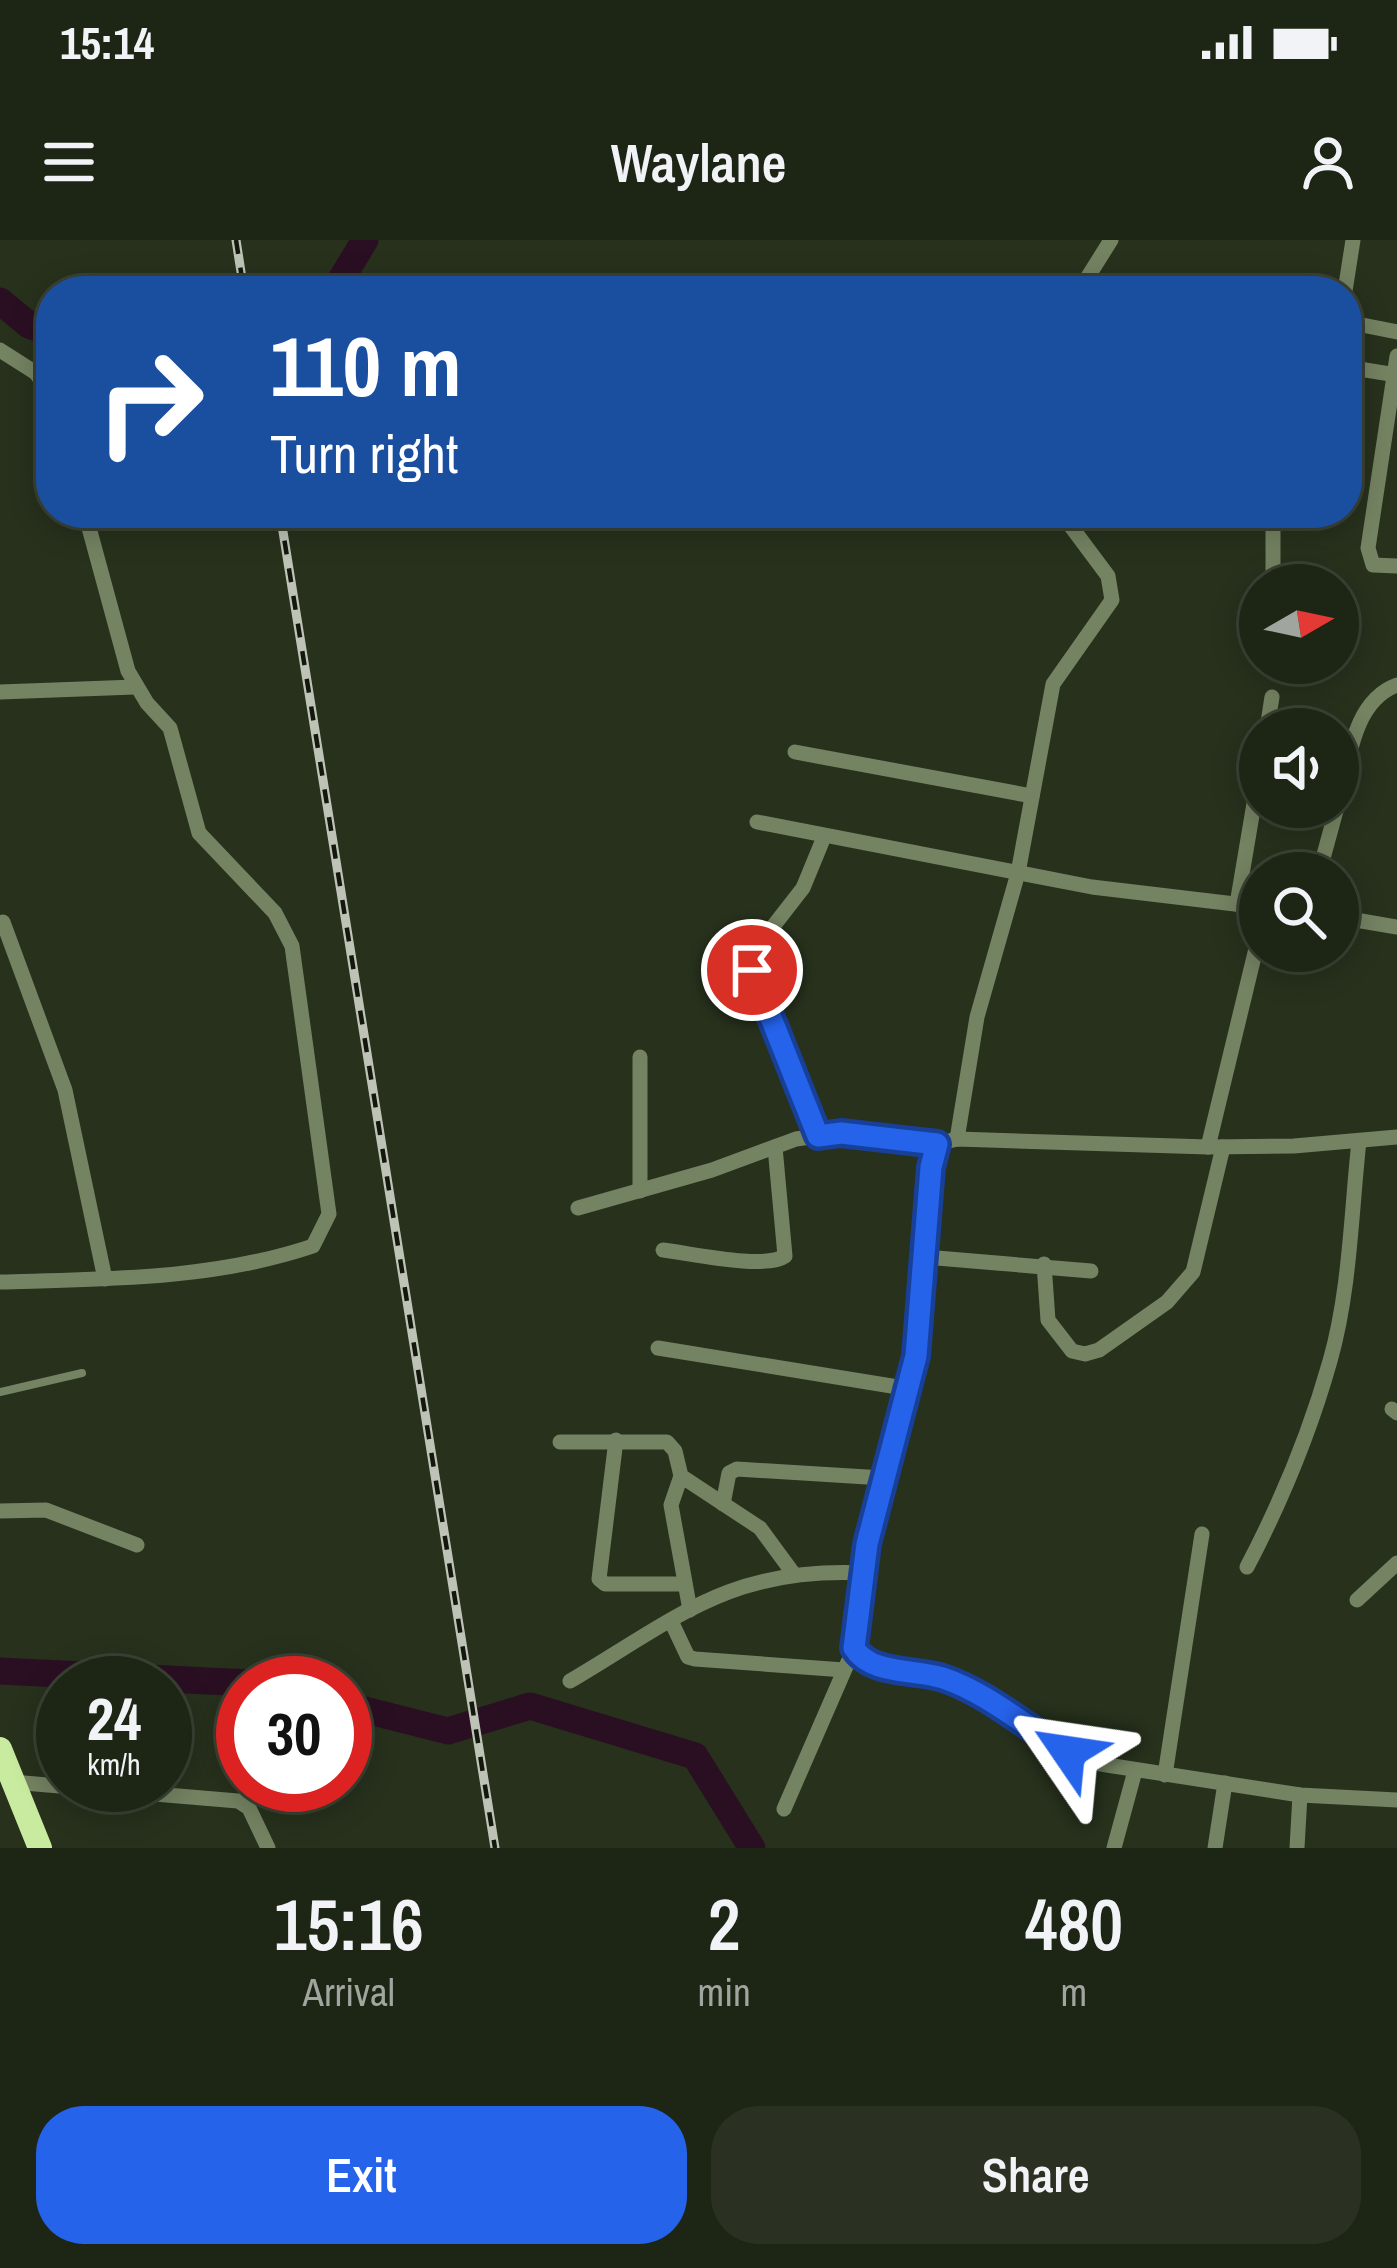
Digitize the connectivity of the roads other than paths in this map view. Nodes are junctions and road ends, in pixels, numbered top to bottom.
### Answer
1 (1112, 240) edge
2 (1353, 240) edge
3 (1089, 276) edge
4 (1348, 276) edge
5 (1362, 325) edge
6 (1397, 332) edge
7 (0, 350) edge
8 (1397, 356) edge
9 (1362, 369) edge
10 (36, 373) edge
11 (1396, 375) edge
12 (1391, 432) edge
13 (89, 528) edge
14 (1072, 528) edge
15 (1273, 528) edge
16 (1273, 564) edge
17 (1397, 566) edge
18 (1397, 685) edge
19 (135, 687) junction
20 (0, 692) edge
21 (1272, 697) dead end
22 (1270, 708) edge
23 (1359, 728) edge
24 (795, 752) dead end
25 (1032, 796) junction
26 (757, 822) dead end
27 (1250, 828) edge
28 (824, 837) junction
29 (1018, 873) junction
30 (1237, 904) joint
31 (1359, 921) edge
32 (3, 922) dead end
33 (1397, 927) edge
34 (1252, 972) edge
35 (640, 1057) dead end
36 (818, 1136) junction
37 (1397, 1137) edge
38 (957, 1138) junction
39 (1359, 1142) junction
40 (937, 1144) junction
41 (775, 1147) junction
42 (1216, 1147) junction
43 (640, 1190) junction
44 (578, 1208) dead end
45 (663, 1250) dead end
46 (926, 1257) junction
47 (1044, 1264) junction
48 (1091, 1271) dead end
49 (105, 1279) junction
50 (0, 1282) edge
51 (658, 1348) dead end
52 (82, 1373) dead end
53 (910, 1389) junction
54 (0, 1391) edge
55 (616, 1440) junction
56 (560, 1442) dead end
57 (681, 1476) junction
58 (883, 1478) junction
59 (723, 1504) junction
60 (0, 1511) edge
61 (1202, 1534) dead end
62 (137, 1545) dead end
63 (1397, 1563) edge
64 (1246, 1567) dead end
65 (793, 1573) junction
66 (863, 1574) junction
67 (685, 1584) junction
68 (1357, 1600) dead end
69 (689, 1610) junction
70 (671, 1621) junction
71 (854, 1648) junction
72 (844, 1670) junction
73 (570, 1681) dead end
74 (0, 1749) edge
75 (1135, 1771) junction
76 (1165, 1775) junction
77 (1225, 1784) junction
78 (10, 1787) edge
79 (1300, 1795) junction
80 (1397, 1800) edge
81 (784, 1809) dead end
82 (24, 1848) edge
83 (40, 1848) edge
84 (268, 1848) edge
85 (1114, 1848) edge
86 (1215, 1848) edge
87 (1297, 1848) edge

1 - 3 street
2 - 4 street
5 - 6 street
7 - 10 street
8 - 11 street
9 - 11 street
11 - 12 street
12 - 17 street
13 - 19 street
14 - 25 street
15 - 16 street
18 - 23 street
19 - 20 street
19 - 49 street
21 - 22 street
24 - 25 street
25 - 29 street
26 - 28 street
27 - 30 street
28 - 29 street
28 - 36 street
29 - 30 street
29 - 38 street
31 - 33 street
32 - 49 street
34 - 42 street
35 - 43 street
36 - 40 street
36 - 41 street
37 - 39 street
38 - 40 street
38 - 42 street
39 - 42 street
39 - 64 street
40 - 46 street
41 - 43 street
41 - 45 street
42 - 47 street
43 - 44 street
46 - 47 street
46 - 53 street
47 - 48 street
49 - 50 street
51 - 53 street
52 - 54 lane
53 - 58 street
55 - 56 street
55 - 57 street
55 - 67 street
57 - 59 street
57 - 67 street
58 - 59 street
58 - 66 street
59 - 65 street
60 - 62 street
61 - 76 street
63 - 68 street
65 - 66 street
65 - 69 street
66 - 71 street
67 - 69 street
69 - 70 street
70 - 72 street
70 - 73 street
71 - 72 street
71 - 75 street
72 - 81 street
74 - 78 highway
75 - 76 street
75 - 85 street
76 - 77 street
77 - 79 street
77 - 86 street
78 - 82 highway
78 - 83 highway
78 - 84 street
79 - 80 street
79 - 87 street

